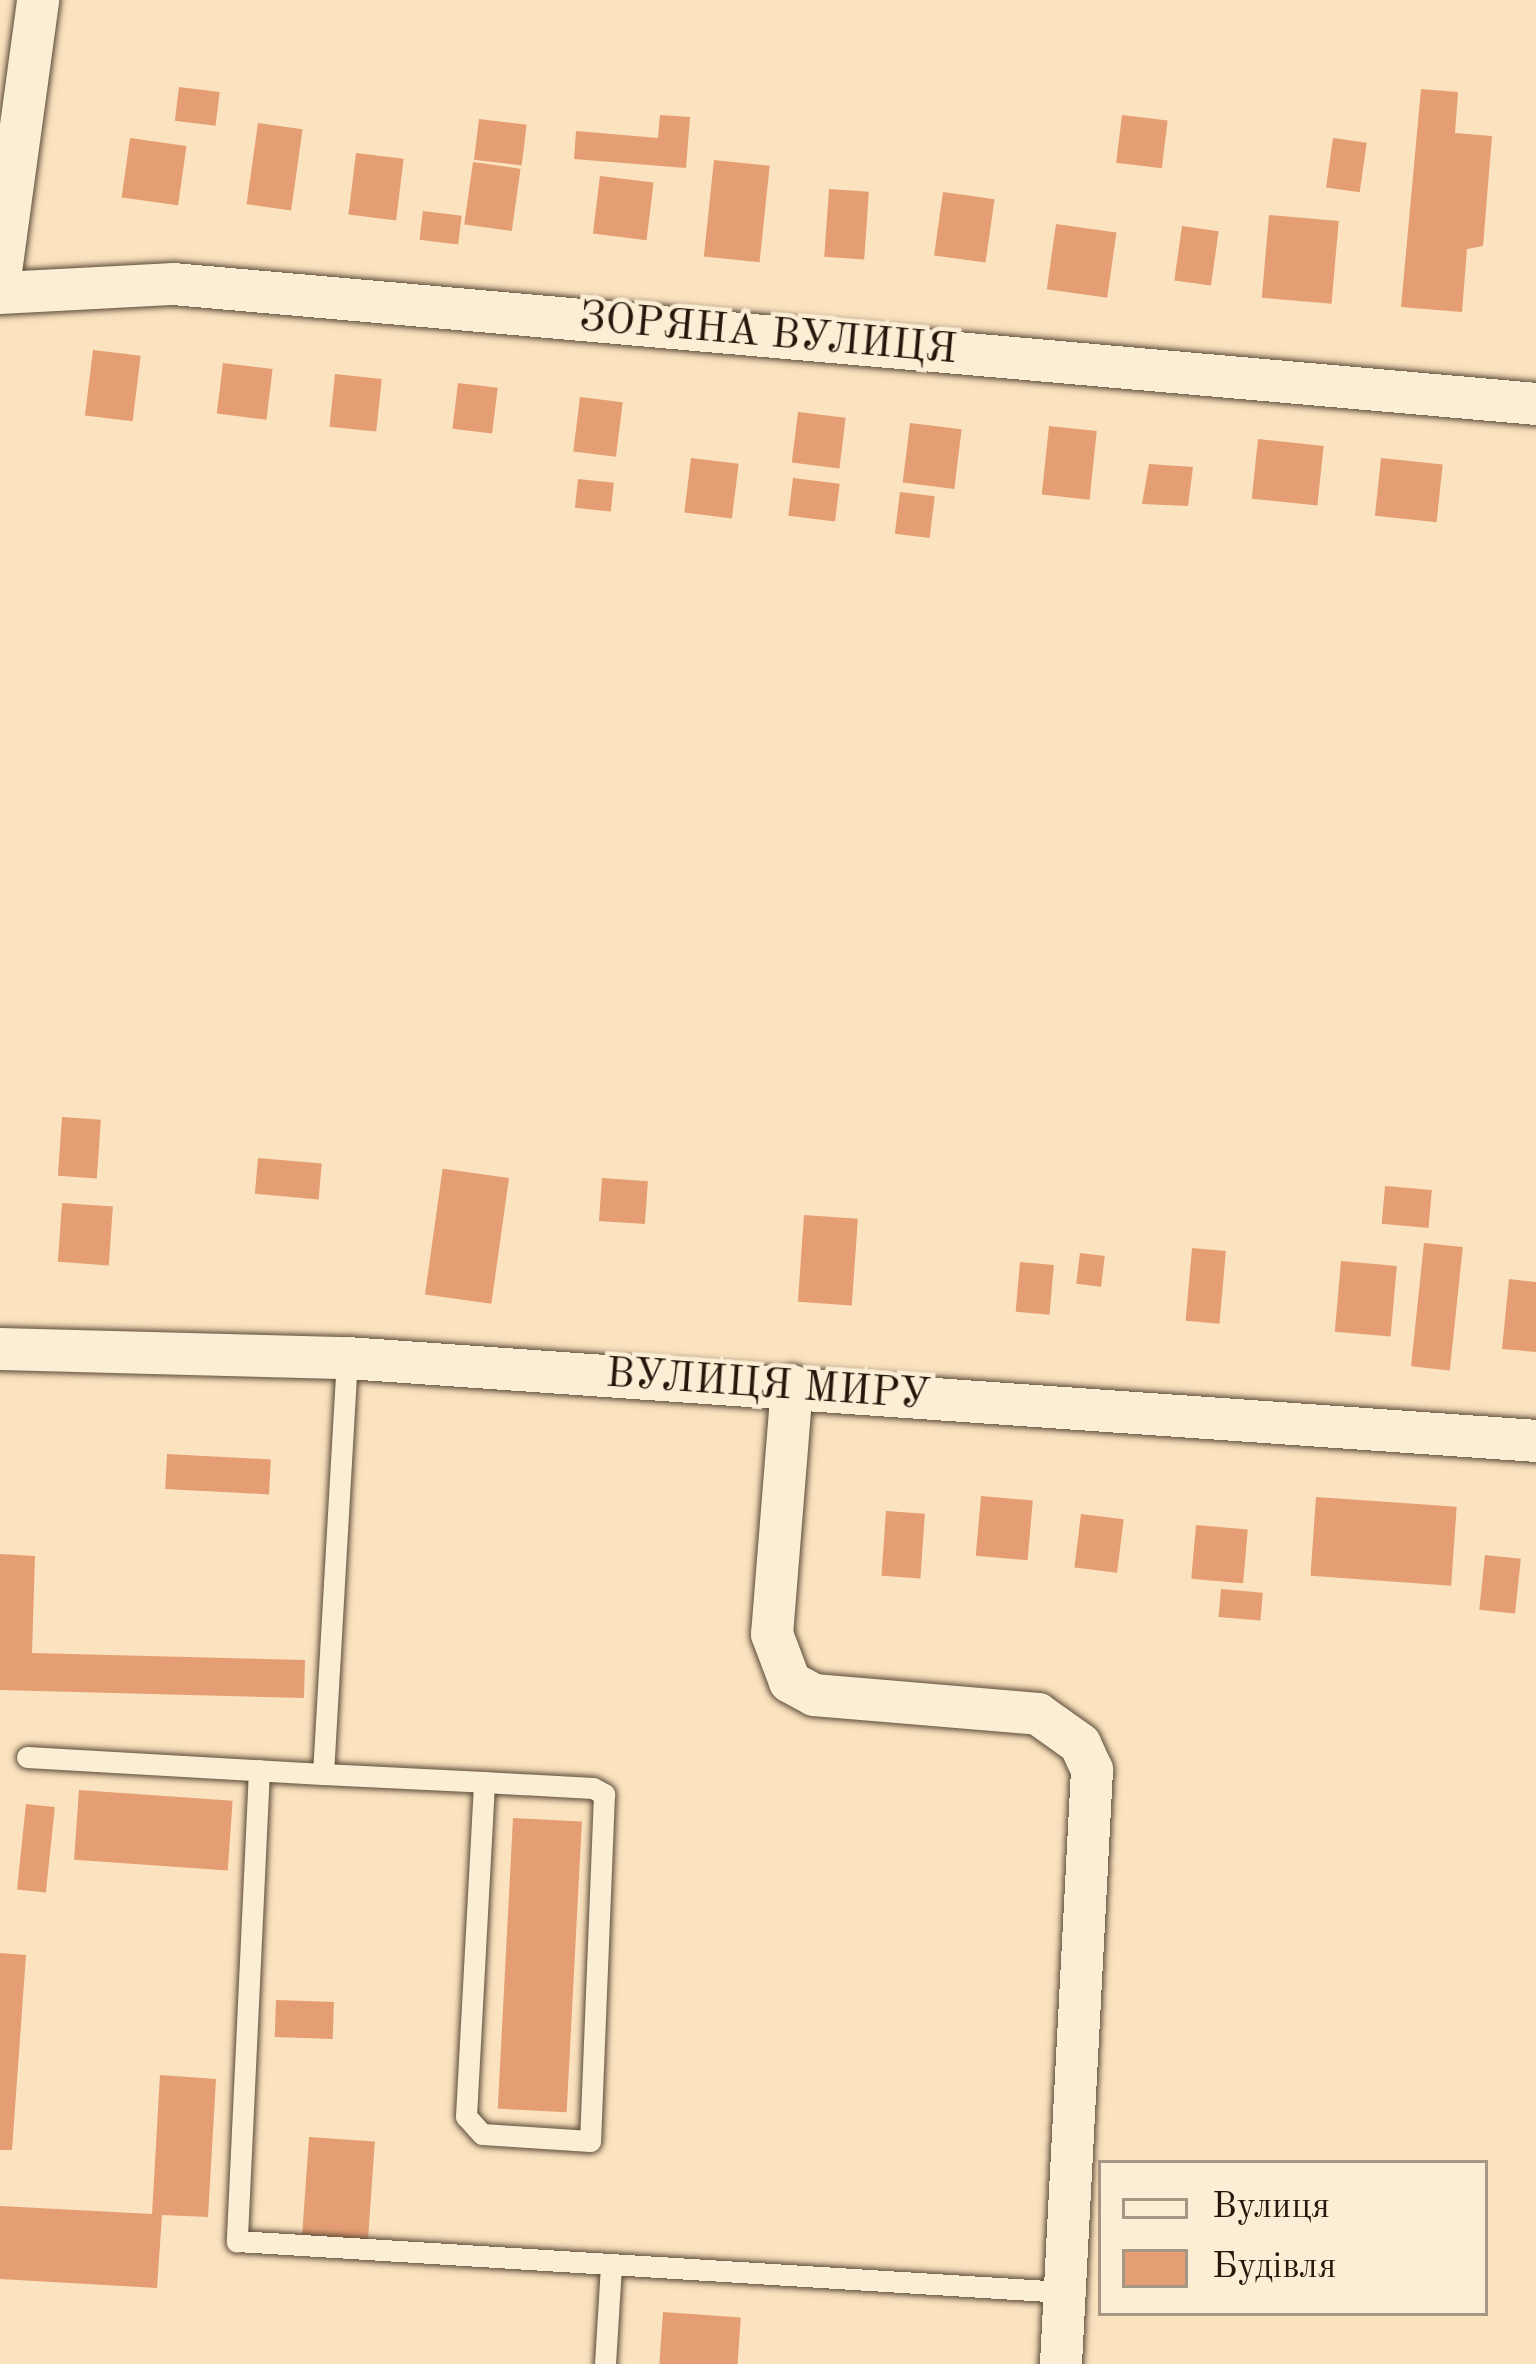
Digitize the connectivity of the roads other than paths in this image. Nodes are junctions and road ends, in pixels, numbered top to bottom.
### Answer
1 (38, 0) edge
2 (0, 278) edge
3 (0, 293) edge
4 (1536, 404) edge
5 (0, 1348) edge
6 (346, 1358) junction
7 (792, 1386) junction
8 (1536, 1442) edge
9 (27, 1757) dead end
10 (259, 1770) junction
11 (323, 1774) junction
12 (484, 1782) junction
13 (611, 2267) junction
14 (1064, 2292) junction
15 (605, 2364) edge
16 (1060, 2364) edge

1 - 2 street
3 - 4 street, ЗОРЯНА ВУЛИЦЯ
5 - 6 street, ВУЛИЦЯ МИРУ
6 - 7 street, ВУЛИЦЯ МИРУ
6 - 11 lane
7 - 8 street, ВУЛИЦЯ МИРУ
7 - 14 street
9 - 10 lane
10 - 11 lane
10 - 13 lane
11 - 12 lane
12 - 12 lane
13 - 14 lane
13 - 15 lane
14 - 16 street

